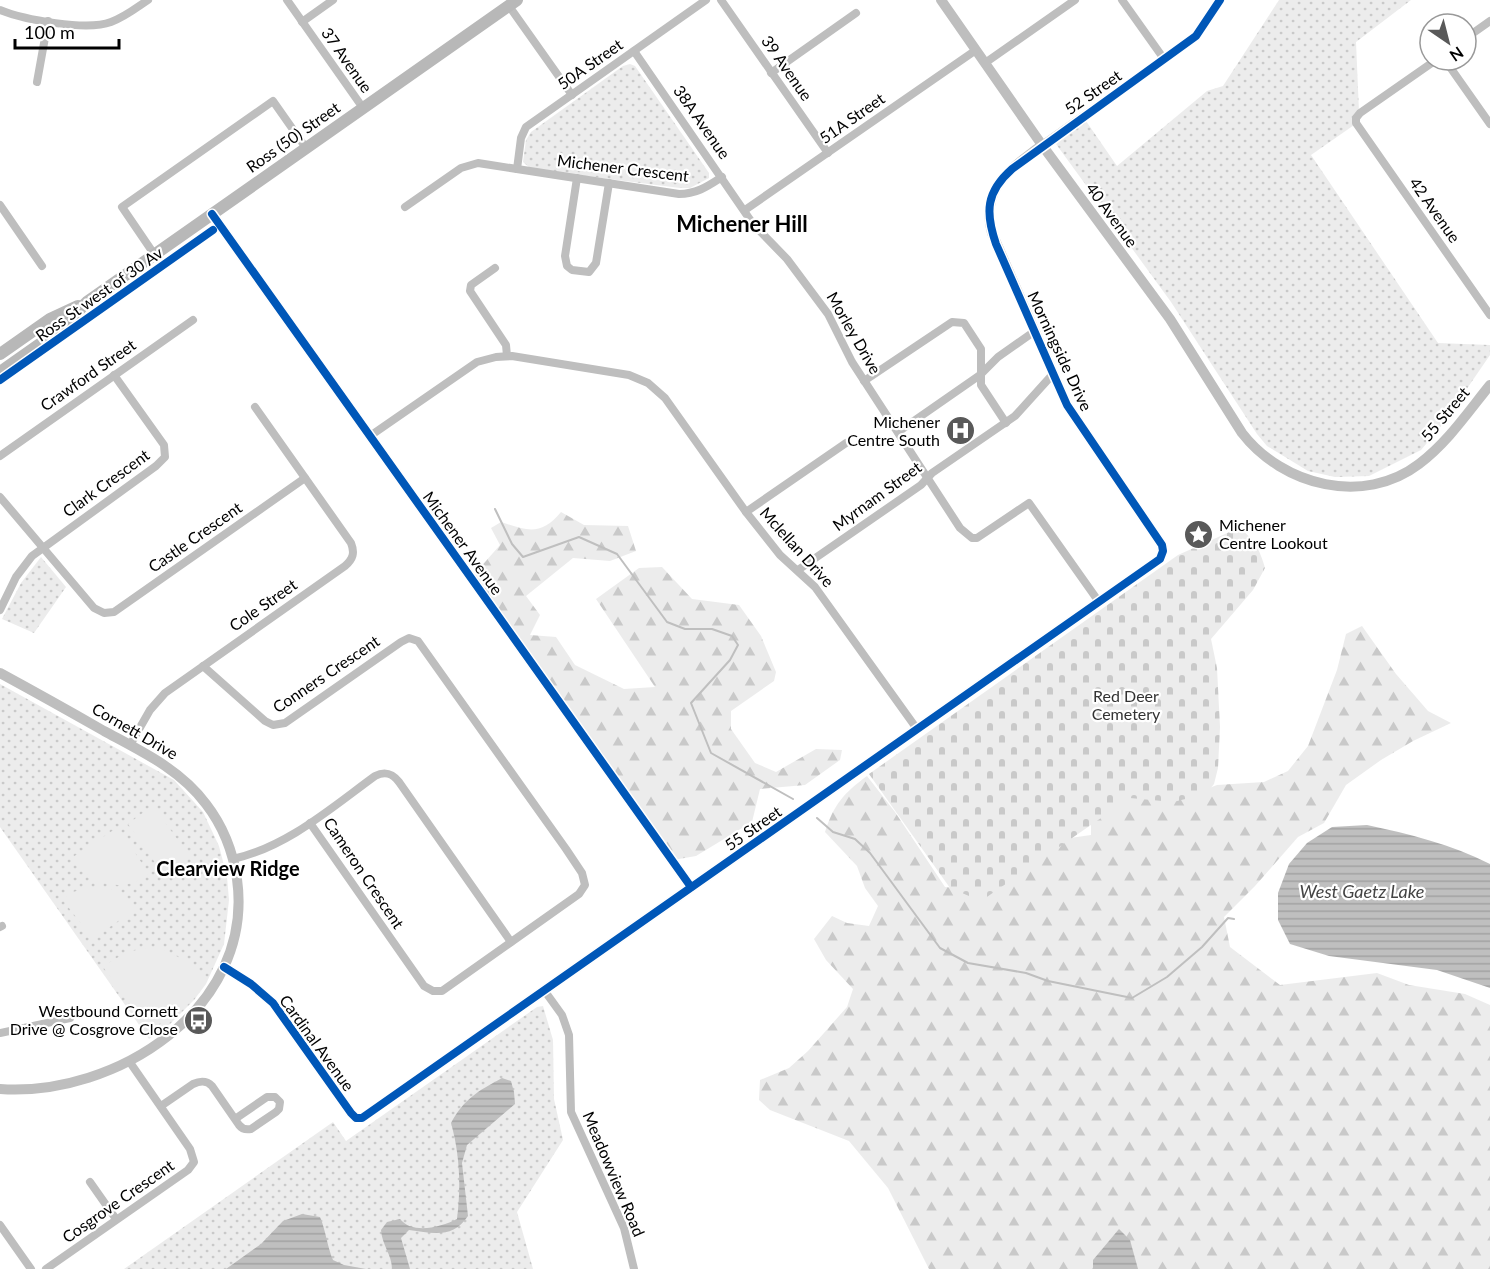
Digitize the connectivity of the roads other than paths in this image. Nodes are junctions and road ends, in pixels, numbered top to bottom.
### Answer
1 (148, 0) edge
2 (287, 0) edge
3 (333, 0) edge
4 (706, 0) edge
5 (721, 0) edge
6 (940, 0) edge
7 (1075, 0) edge
8 (1122, 0) edge
9 (1220, 0) edge
10 (511, 2) edge
11 (0, 10) edge
12 (856, 13) dead end
13 (48, 21) junction
14 (302, 22) junction
15 (976, 50) junction
16 (634, 51) junction
17 (1164, 59) junction
18 (985, 63) junction
19 (1419, 72) edge
20 (1453, 72) edge
21 (771, 73) junction
22 (37, 82) dead end
23 (572, 95) junction
24 (363, 108) junction
25 (1490, 124) edge
26 (1042, 145) junction
27 (306, 148) junction
28 (828, 153) junction
29 (517, 168) junction
30 (722, 177) junction
31 (577, 178) junction
32 (609, 183) junction
33 (0, 205) edge
34 (405, 207) dead end
35 (745, 210) junction
36 (989, 210) joint
37 (212, 214) junction
38 (154, 254) junction
39 (42, 266) dead end
40 (495, 268) dead end
41 (87, 302) junction
42 (1490, 315) edge
43 (193, 320) dead end
44 (1035, 331) junction
45 (0, 354) edge
46 (507, 356) junction
47 (0, 372) edge
48 (1053, 374) junction
49 (114, 375) junction
50 (980, 375) junction
51 (864, 381) junction
52 (1490, 385) edge
53 (255, 406) dead end
54 (1006, 423) junction
55 (898, 432) junction
56 (370, 436) junction
57 (846, 443) dead end
58 (1257, 450) joint
59 (0, 456) edge
60 (305, 478) junction
61 (928, 478) junction
62 (0, 497) edge
63 (746, 512) junction
64 (42, 547) junction
65 (1162, 554) joint
66 (798, 570) junction
67 (1099, 602) junction
68 (0, 610) edge
69 (413, 639) joint
70 (203, 666) junction
71 (0, 673) edge
72 (917, 729) junction
73 (130, 745) junction
74 (310, 823) junction
75 (233, 860) junction
76 (691, 887) junction
77 (511, 942) junction
78 (224, 967) junction
79 (544, 990) junction
80 (70, 1018) dead end
81 (0, 1033) edge
82 (129, 1061) junction
83 (0, 1089) edge
84 (161, 1106) junction
85 (356, 1118) joint
86 (235, 1119) junction
87 (90, 1182) dead end
88 (116, 1219) junction
89 (0, 1225) edge
90 (31, 1269) edge
91 (46, 1269) edge
92 (634, 1269) edge

1 - 13 street
2 - 14 street, 37 Avenue
3 - 14 street
4 - 16 street, 50A Street
5 - 21 street, 39 Avenue
6 - 15 street, 40 Avenue
7 - 18 street
8 - 17 street
9 - 17 street, 52 Street
10 - 23 street
10 - 24 main road, Ross (50) Street
11 - 13 street
12 - 21 street
13 - 22 street
14 - 24 street, 37 Avenue
15 - 18 street, 40 Avenue
15 - 28 street, 51A Street
16 - 23 street, 50A Street
16 - 30 street, 38A Avenue
17 - 26 street, 52 Street
18 - 26 street, 40 Avenue
19 - 42 street, 42 Avenue
20 - 25 street
21 - 28 street, 39 Avenue
23 - 29 street, 50A Street
24 - 27 main road, Ross (50) Street
26 - 36 street, 52 Street
26 - 58 street, 40 Avenue
27 - 37 main road, Ross (50) Street
27 - 38 street
28 - 35 street, 51A Street
29 - 31 street, Michener Crescent
29 - 34 street, Michener Crescent
30 - 32 street, Michener Crescent
30 - 35 street, 38A Avenue
31 - 32 street, Michener Crescent
31 - 32 street
33 - 39 street
35 - 51 street, Morley Drive
36 - 44 street, Morningside Drive
37 - 38 main road, Ross (50) Street
37 - 56 street, Michener Avenue
38 - 41 main road, Ross (50) Street
40 - 46 street
41 - 45 main road, Ross (50) Street
41 - 47 main road, Ross (50) Street
43 - 49 street, Crawford Street
44 - 48 street, Morningside Drive
44 - 50 street
46 - 56 street
46 - 63 street
48 - 54 street, Myrnam Street
48 - 65 street, Morningside Drive
49 - 59 street, Crawford Street
49 - 64 street, Clark Crescent
50 - 51 street
50 - 54 street
50 - 55 street
51 - 55 street, Morley Drive
52 - 58 street, 55 Street
53 - 60 street
54 - 61 street, Myrnam Street
55 - 61 street, Morley Drive
56 - 76 street, Michener Avenue
57 - 63 street, Mclellan Drive
60 - 64 street, Castle Crescent
60 - 70 street, Cole Street
61 - 66 street, Myrnam Street
61 - 67 street, Morley Drive
62 - 64 street
63 - 66 street, Mclellan Drive
64 - 68 street, Clark Crescent
65 - 67 street, 55 Street
66 - 72 street, Mclellan Drive
67 - 72 street, 55 Street
69 - 70 street, Conners Crescent
69 - 77 street, Cameron Crescent
70 - 73 street, Cole Street
71 - 73 street, Cornett Drive
72 - 76 street, 55 Street
73 - 75 street, Cornett Drive
74 - 75 street
74 - 77 street, Cameron Crescent
74 - 77 street, Cameron Crescent
75 - 78 street, Cornett Drive
76 - 79 street, 55 Street
78 - 82 street, Cornett Drive
78 - 85 street, Cardinal Avenue
79 - 85 street, 55 Street
79 - 92 street, Meadowview Road
80 - 81 street
82 - 83 street, Cornett Drive
82 - 84 street, Cosgrove Crescent
84 - 86 street
84 - 88 street, Cosgrove Crescent
86 - 86 street
87 - 88 street
88 - 91 street, Cosgrove Crescent
89 - 90 street

